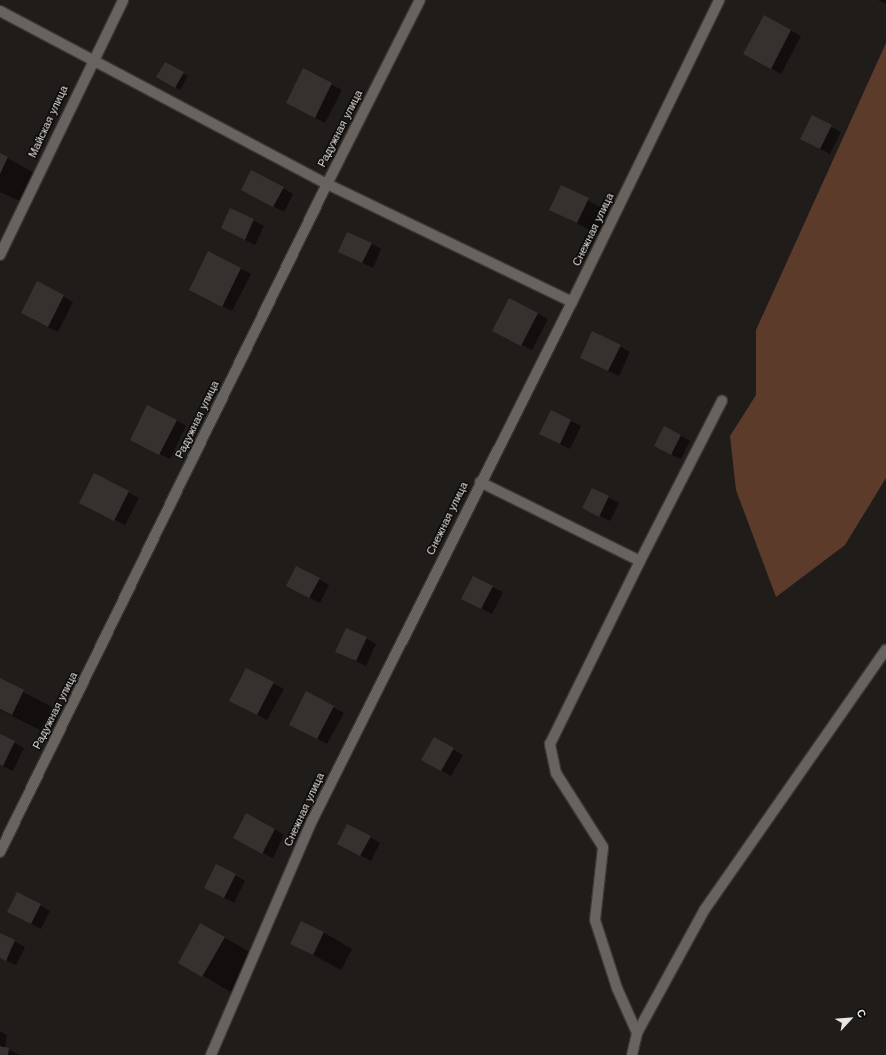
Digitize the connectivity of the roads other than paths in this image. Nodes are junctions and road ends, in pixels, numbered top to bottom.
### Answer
1 (123, 0) edge
2 (420, 0) edge
3 (719, 0) edge
4 (0, 11) edge
5 (92, 59) junction
6 (327, 184) junction
7 (0, 255) edge
8 (572, 302) junction
9 (722, 401) dead end
10 (480, 482) junction
11 (640, 561) junction
12 (886, 650) edge
13 (0, 852) edge
14 (637, 1033) junction
15 (211, 1055) edge
16 (632, 1055) edge

1 - 5 street, Майская улица
2 - 6 street, Радужная улица
3 - 8 street, Снежная улица
4 - 5 street
5 - 6 street
5 - 7 street, Майская улица
6 - 8 street
6 - 13 street, Радужная улица
8 - 10 street, Снежная улица
9 - 11 street
10 - 11 street
10 - 15 street, Снежная улица
11 - 14 street
12 - 14 street
14 - 16 street

